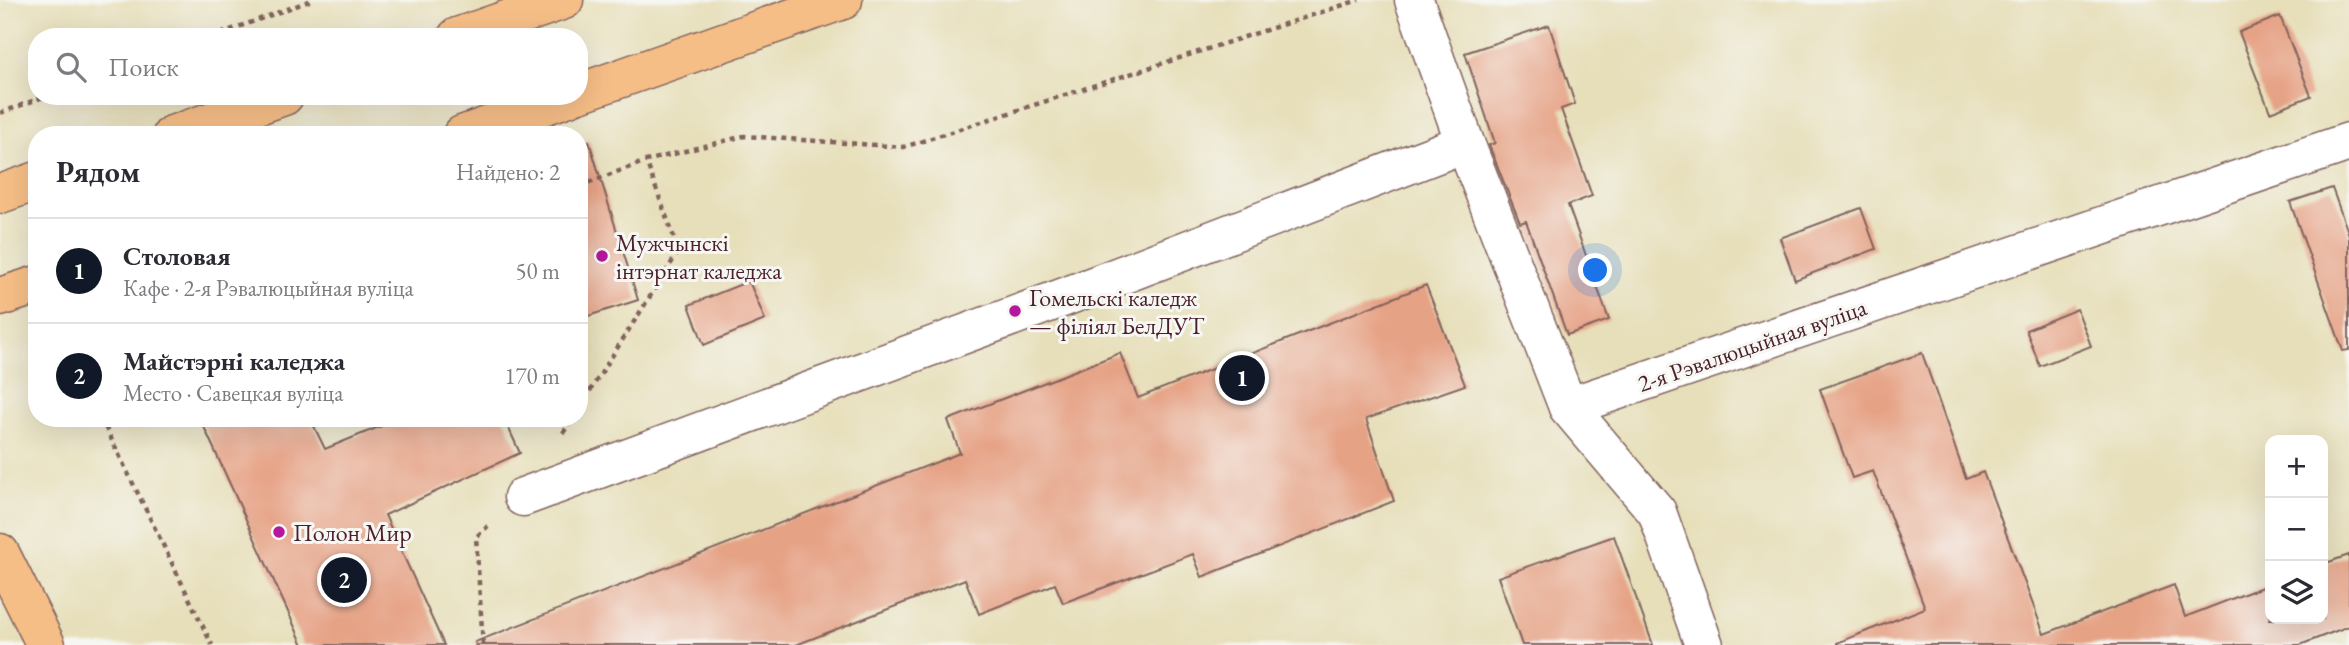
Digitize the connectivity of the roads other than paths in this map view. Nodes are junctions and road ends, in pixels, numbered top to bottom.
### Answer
1 (843, 0) edge
2 (1414, 0) edge
3 (543, 3) edge
4 (480, 28) edge
5 (588, 90) edge
6 (258, 105) edge
7 (546, 105) edge
8 (198, 126) edge
9 (487, 126) edge
10 (2349, 142) edge
11 (1465, 143) junction
12 (28, 184) edge
13 (0, 194) edge
14 (28, 288) edge
15 (0, 297) edge
16 (1568, 407) junction
17 (523, 497) road end
18 (0, 553) edge
19 (46, 645) edge
20 (1704, 645) edge

1 - 5 main road
2 - 11 street
3 - 4 main road
6 - 8 main road
7 - 9 main road
10 - 16 street, 2-я Рэвалюцыйная вуліца
11 - 16 street
11 - 17 street
12 - 13 main road
14 - 15 main road
16 - 20 street
18 - 19 main road

